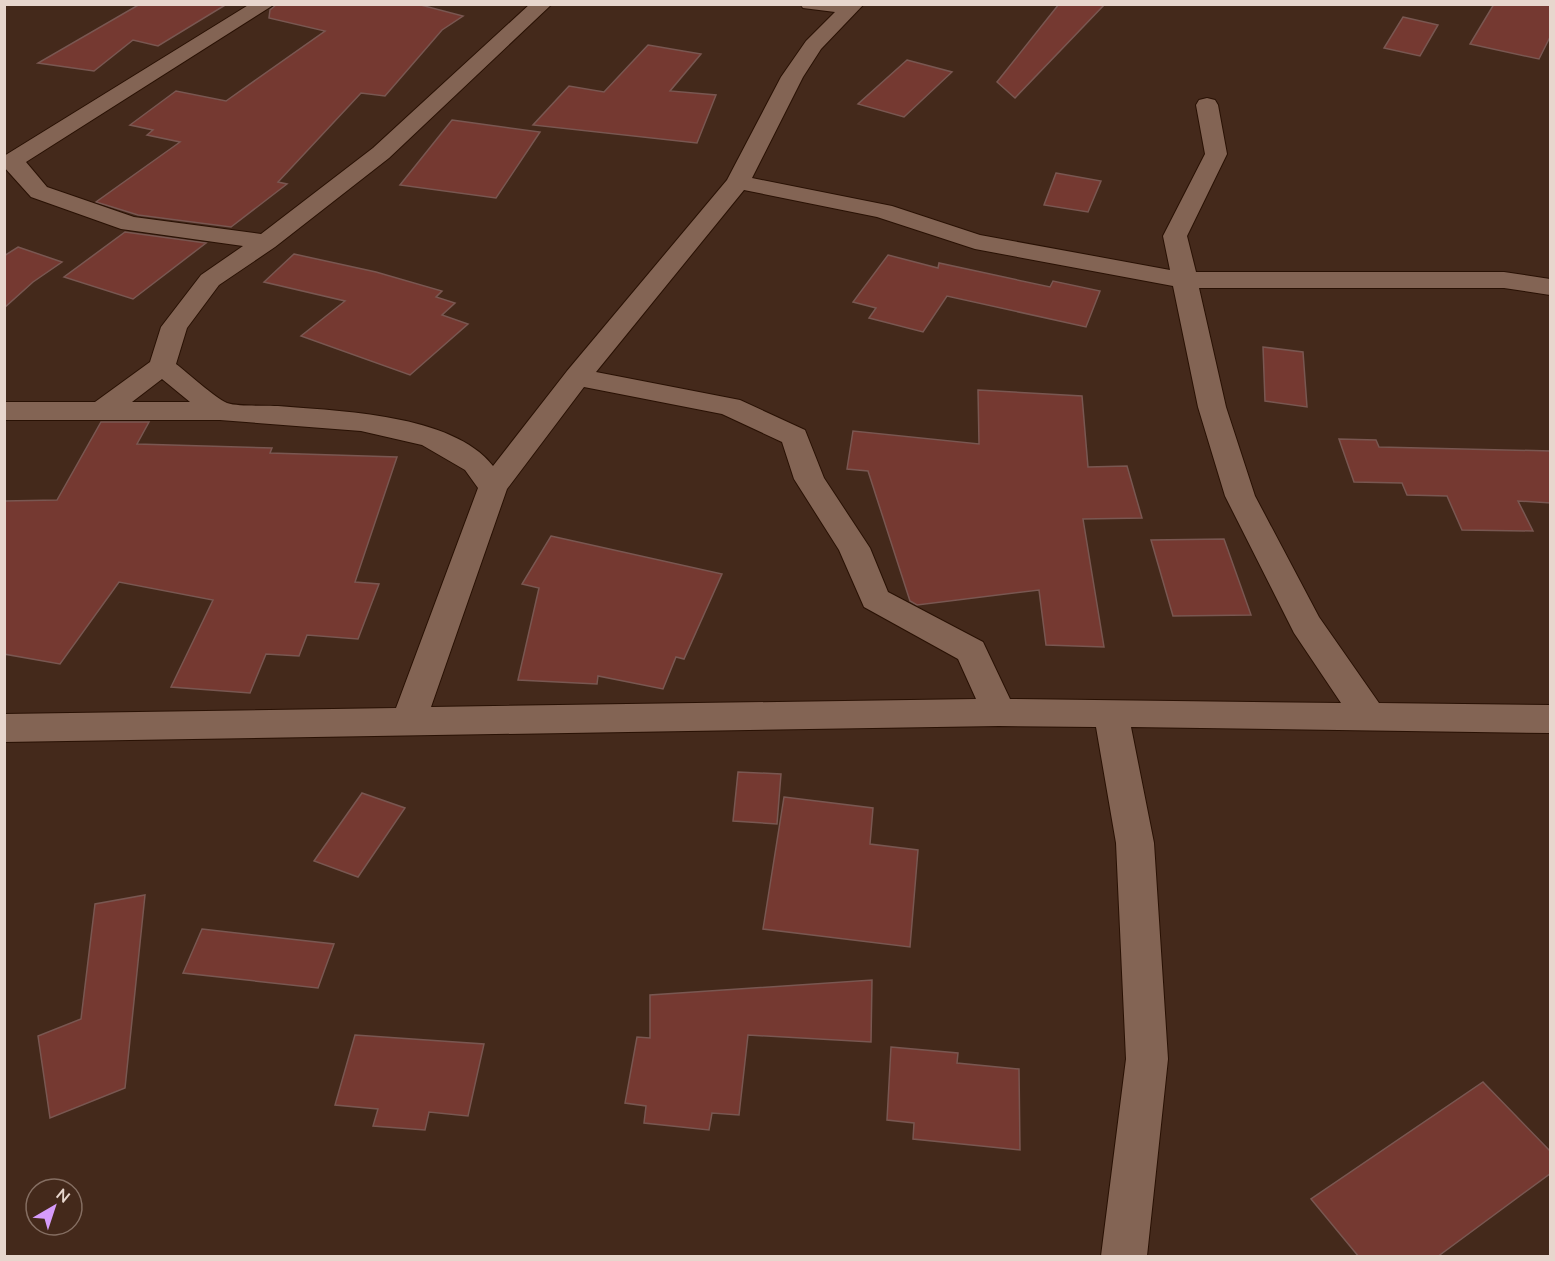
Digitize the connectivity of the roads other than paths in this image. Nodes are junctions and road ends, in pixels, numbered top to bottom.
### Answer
1 (265, 4) edge
2 (542, 4) edge
3 (810, 4) edge
4 (853, 6) edge
5 (1207, 105) dead end
6 (8, 163) edge
7 (738, 182) junction
8 (266, 242) junction
9 (1184, 280) junction
10 (1551, 287) edge
11 (162, 366) junction
12 (577, 377) junction
13 (4, 411) edge
14 (220, 411) junction
15 (100, 412) junction
16 (493, 487) junction
17 (999, 712) junction
18 (1112, 714) junction
19 (1369, 716) junction
20 (1551, 719) edge
21 (408, 722) junction
22 (4, 728) edge
23 (1124, 1257) edge

1 - 6 street
2 - 8 street
3 - 4 street
4 - 7 street
5 - 9 street
6 - 8 street
7 - 9 street
7 - 12 street
8 - 11 street
9 - 10 street
9 - 19 street
11 - 14 street
11 - 15 street
12 - 16 street
12 - 17 street
13 - 15 street
14 - 15 street
14 - 16 street
16 - 21 street
17 - 18 street
17 - 21 street
18 - 19 street
18 - 23 street
19 - 20 street
21 - 22 street

